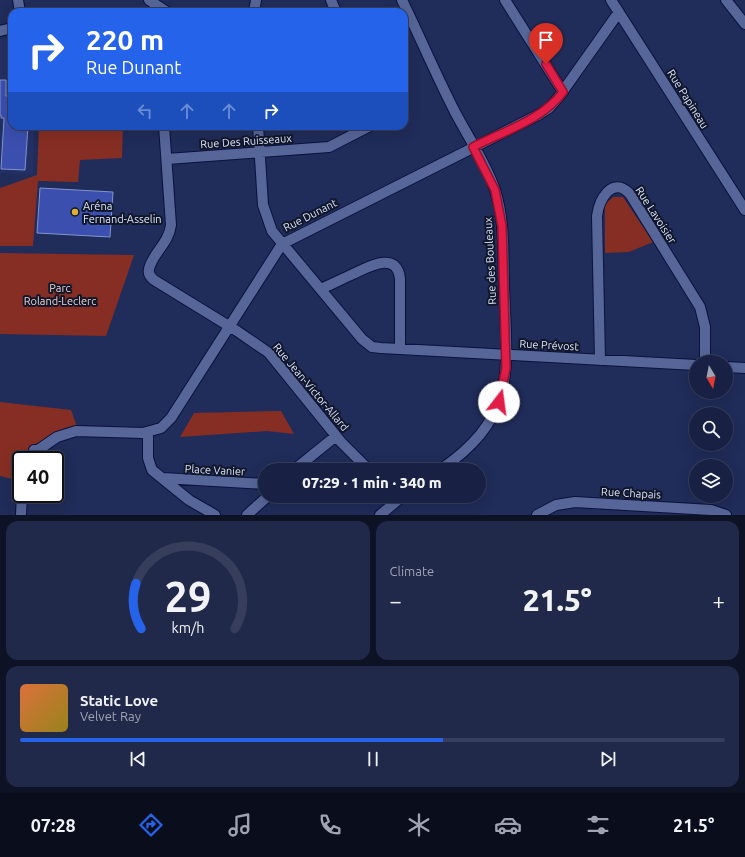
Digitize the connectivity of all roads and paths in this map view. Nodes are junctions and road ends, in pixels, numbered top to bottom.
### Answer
1 (149, 0) edge
2 (505, 0) edge
3 (611, 0) edge
4 (726, 0) edge
5 (161, 8) edge
6 (619, 12) junction
7 (408, 13) edge
8 (745, 24) edge
9 (563, 92) junction
10 (164, 130) edge
11 (258, 130) edge
12 (362, 130) edge
13 (473, 147) junction
14 (259, 152) junction
15 (167, 159) junction
16 (745, 210) edge
17 (282, 244) junction
18 (321, 289) junction
19 (229, 326) junction
20 (400, 349) junction
21 (506, 355) junction
22 (705, 355) edge
23 (600, 360) junction
24 (689, 365) edge
25 (733, 367) edge
26 (745, 368) edge
27 (148, 432) junction
28 (336, 436) junction
29 (34, 451) edge
30 (303, 463) edge
31 (361, 463) edge
32 (449, 463) edge
33 (163, 478) junction
34 (258, 484) edge
35 (22, 503) edge
36 (260, 503) edge
37 (395, 503) edge
38 (661, 511) edge
39 (21, 515) edge
40 (215, 515) edge
41 (247, 515) edge
42 (380, 515) edge
43 (537, 515) edge
44 (726, 515) edge

1 - 5 street
2 - 9 street
3 - 6 street, Rue Papineau
4 - 8 street
6 - 9 street, Rue Dunant
6 - 16 street, Rue Papineau
7 - 13 street, Rue des Bouleaux
9 - 13 street, Rue Dunant
10 - 15 street
11 - 14 street, Rue Prévost
12 - 14 street, Rue Des Ruisseaux
13 - 17 street, Rue Dunant
13 - 21 street, Rue des Bouleaux
14 - 15 street, Rue Des Ruisseaux
14 - 17 street, Rue Prévost
15 - 19 street, Rue Jean-Victor-Allard
17 - 18 street, Rue Prévost
17 - 19 street, Rue Dunant
18 - 20 street, Rue Prévost
18 - 20 street
19 - 27 street, Rue Dunant
19 - 28 street, Rue Jean-Victor-Allard
20 - 21 street, Rue Prévost
21 - 23 street, Rue Prévost
21 - 32 street, Rue des Bouleaux
22 - 23 street, Rue Lavoisier
23 - 24 street, Rue Prévost
25 - 26 street
27 - 29 street, Rue Dunant
27 - 33 street, Place Vanier
28 - 30 street
28 - 31 street, Rue Jean-Victor-Allard
33 - 34 street, Place Vanier
33 - 40 street, Place Vanier
35 - 39 street
36 - 41 street
37 - 42 street
38 - 43 street, Rue Chapais
38 - 44 street, Rue Chapais

